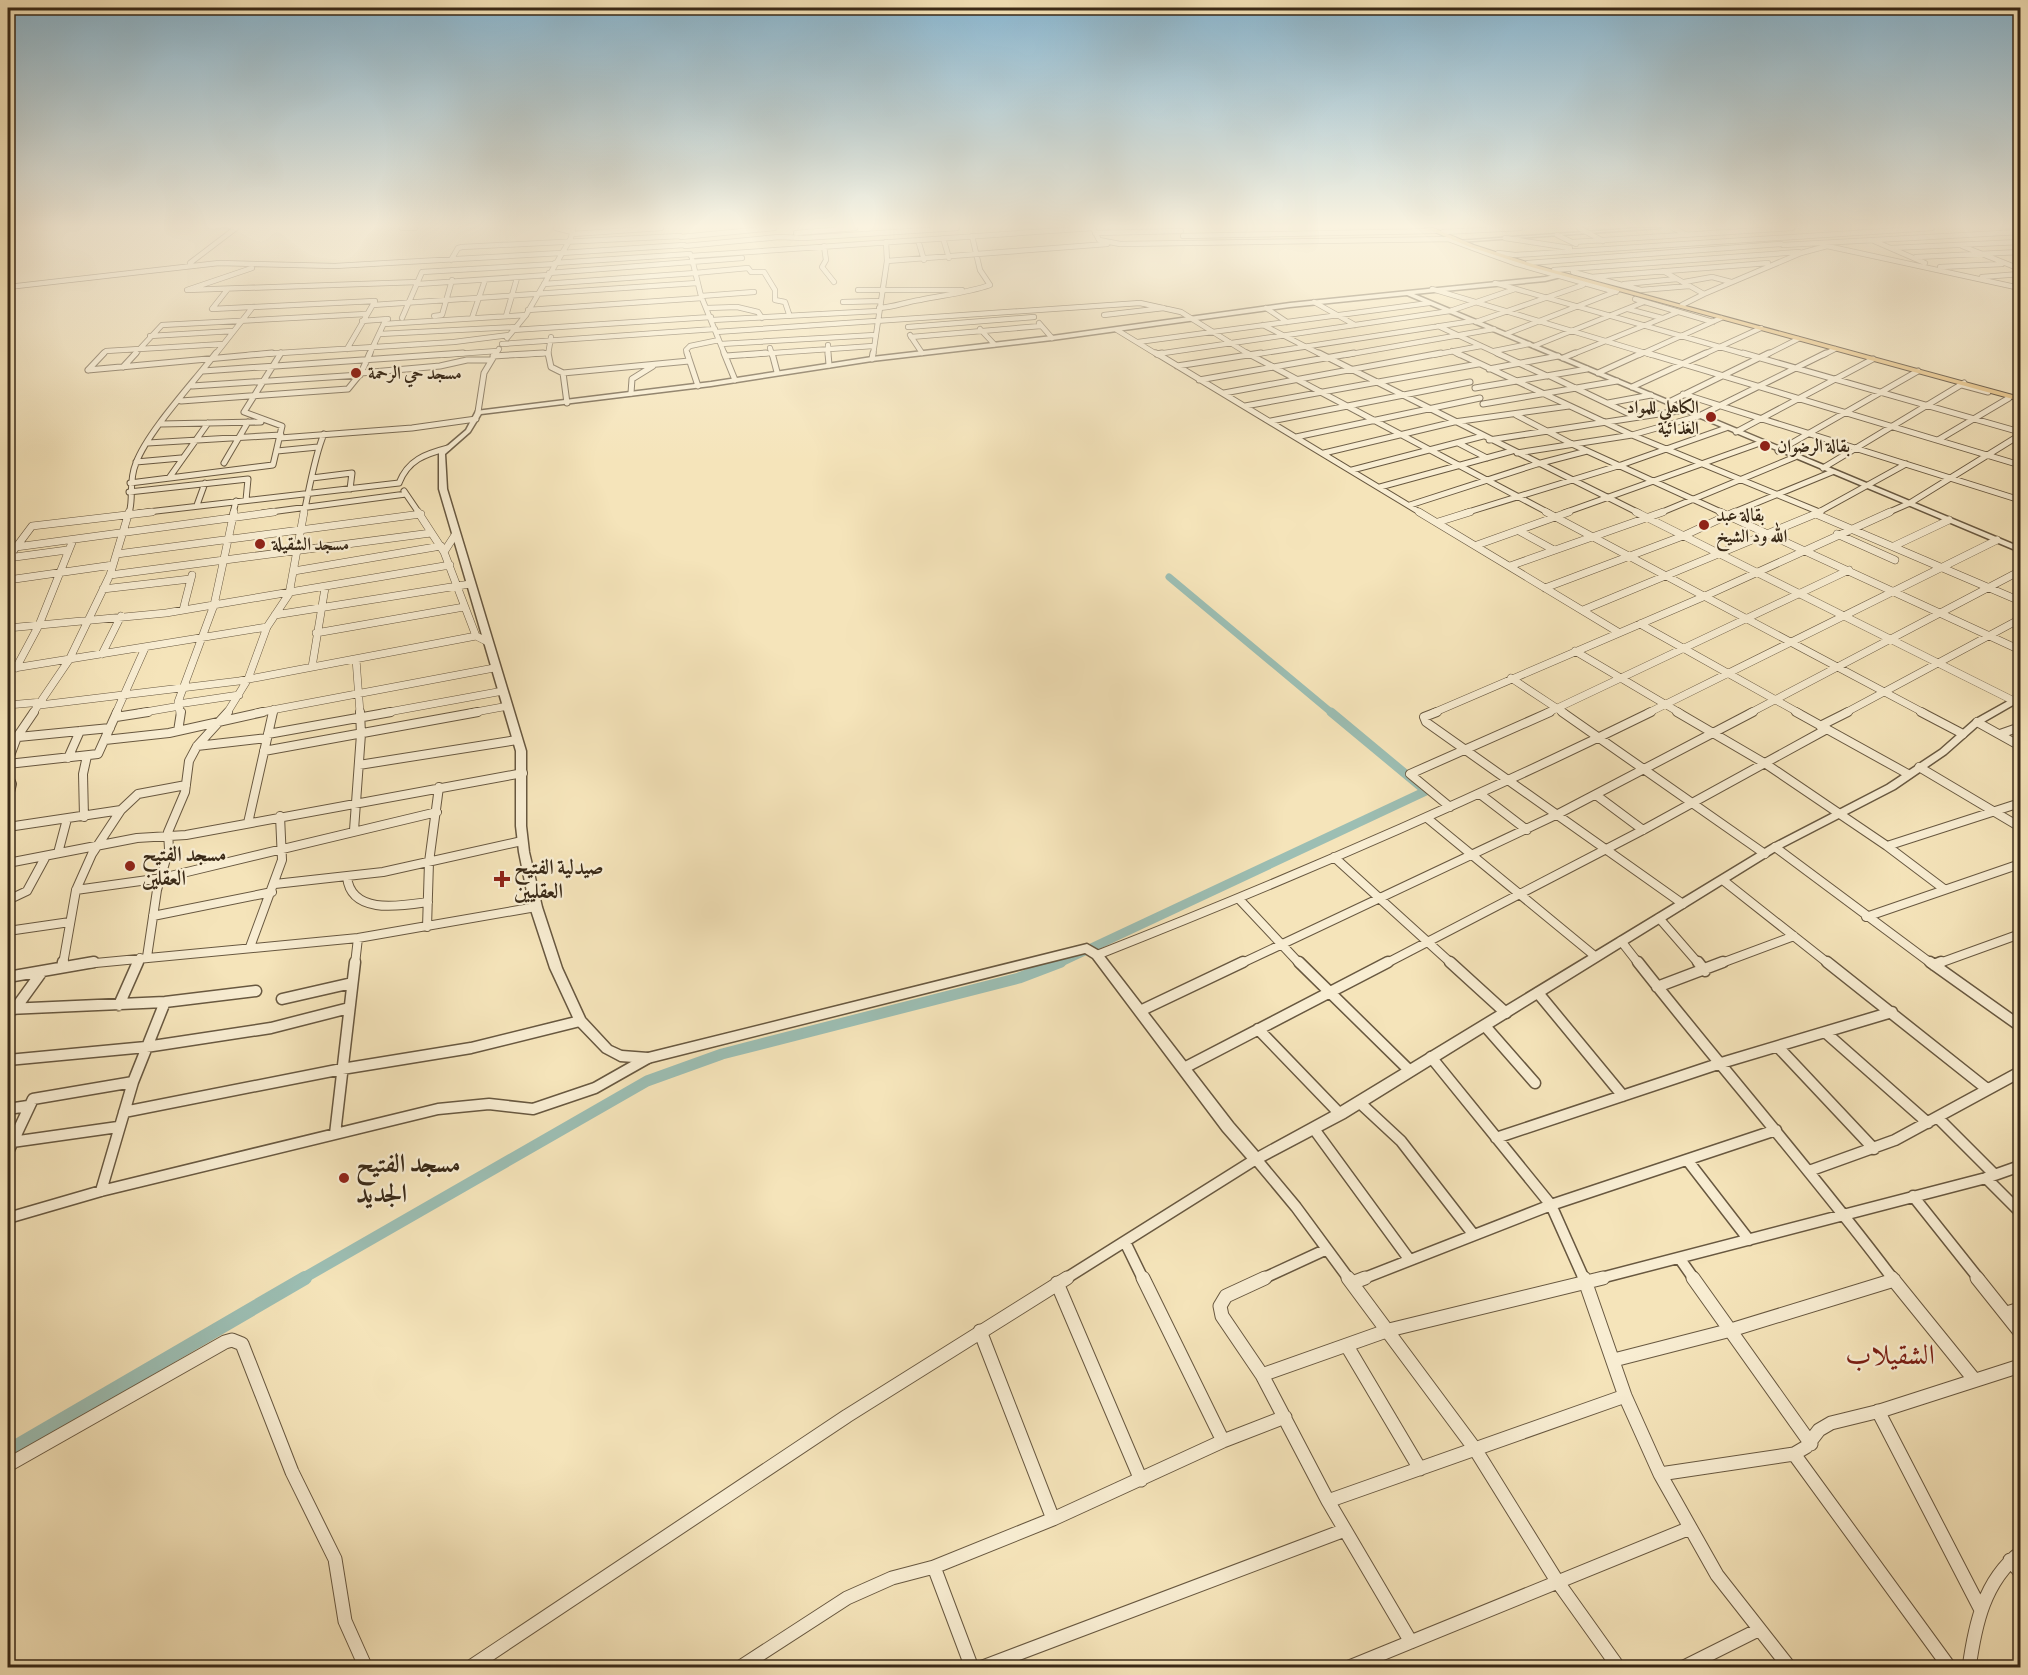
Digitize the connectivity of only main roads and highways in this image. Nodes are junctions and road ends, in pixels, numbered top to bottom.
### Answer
1 (1670, 306) edge
2 (1671, 306) edge
3 (2020, 399) edge

1 - 3 main road
2 - 3 main road

